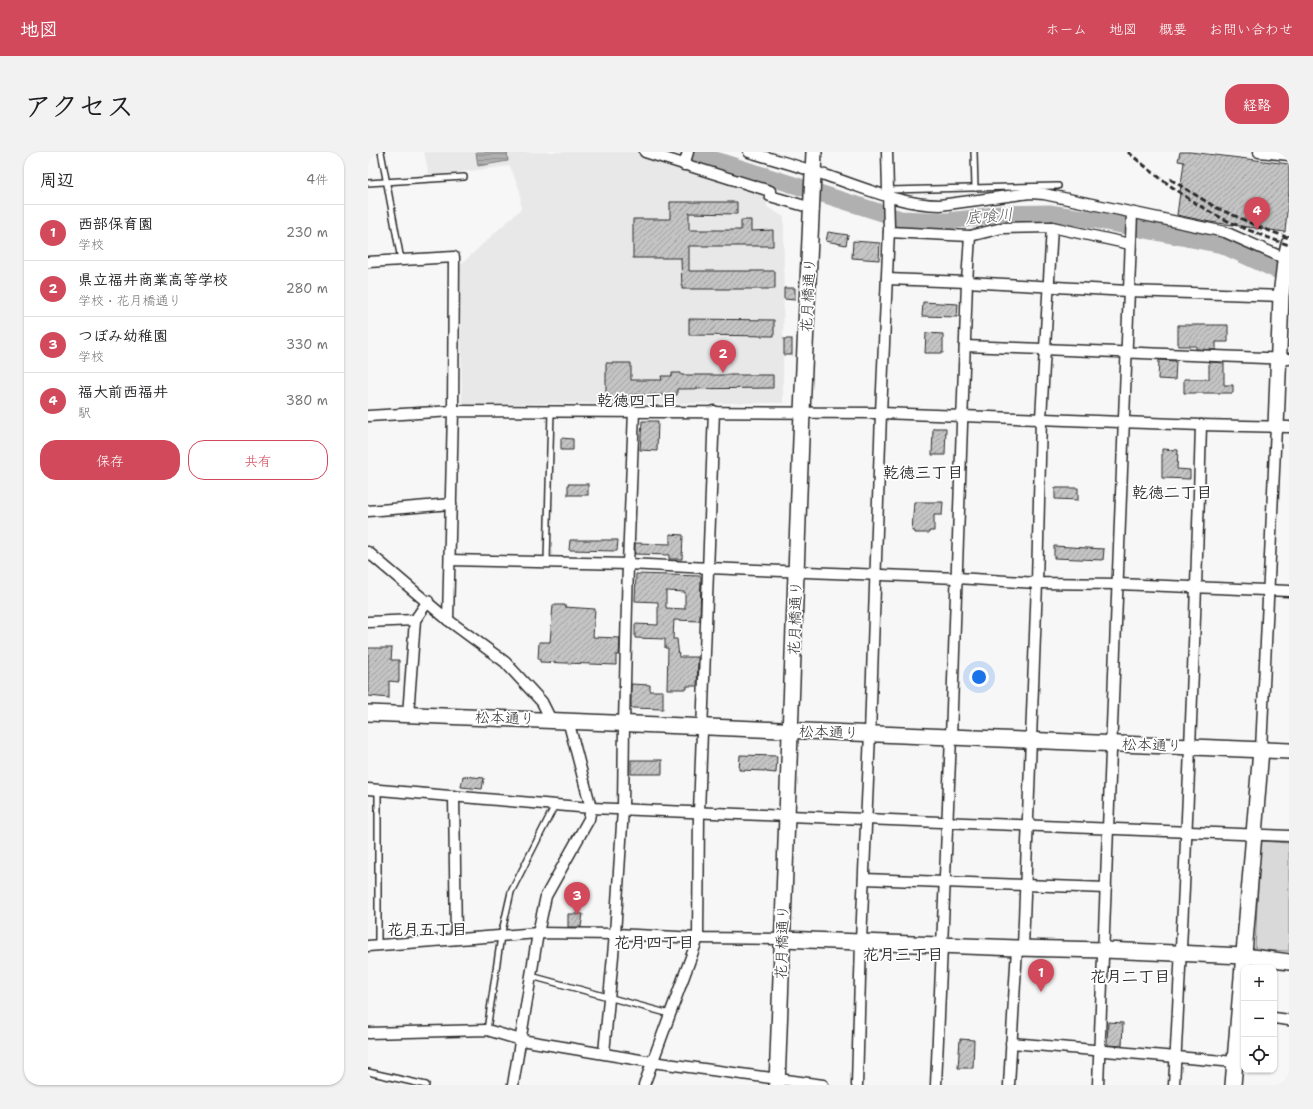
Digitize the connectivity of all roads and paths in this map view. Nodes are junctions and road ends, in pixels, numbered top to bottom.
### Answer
1 (381, 152) edge
2 (645, 152) edge
3 (688, 152) edge
4 (749, 152) edge
5 (814, 152) edge
6 (887, 152) edge
7 (974, 152) edge
8 (1259, 152) edge
9 (1289, 155) edge
10 (684, 165) junction
11 (813, 173) junction
12 (464, 177) dead end
13 (386, 182) junction
14 (368, 183) edge
15 (1058, 186) dead end
16 (974, 188) junction
17 (889, 196) junction
18 (812, 204) junction
19 (1132, 213) junction
20 (1052, 227) junction
21 (889, 231) junction
22 (970, 236) junction
23 (1130, 244) junction
24 (1287, 255) edge
25 (401, 260) junction
26 (368, 262) edge
27 (887, 279) junction
28 (968, 282) junction
29 (1048, 286) junction
30 (1128, 291) junction
31 (1282, 292) junction
32 (965, 346) junction
33 (1045, 349) junction
34 (1125, 353) junction
35 (1284, 359) edge
36 (453, 411) junction
37 (551, 411) junction
38 (634, 411) junction
39 (714, 411) junction
40 (802, 412) junction
41 (881, 413) junction
42 (962, 415) junction
43 (368, 416) edge
44 (1041, 418) junction
45 (1123, 422) junction
46 (1201, 426) junction
47 (1282, 427) edge
48 (451, 504) junction
49 (368, 511) edge
50 (368, 552) edge
51 (450, 560) junction
52 (547, 562) junction
53 (628, 564) junction
54 (709, 568) junction
55 (796, 572) junction
56 (875, 575) junction
57 (957, 578) junction
58 (1037, 583) junction
59 (1118, 584) junction
60 (1197, 588) junction
61 (1269, 590) junction
62 (1289, 591) edge
63 (428, 602) junction
64 (415, 620) junction
65 (448, 620) junction
66 (368, 622) edge
67 (368, 713) edge
68 (408, 715) junction
69 (551, 720) junction
70 (568, 720) junction
71 (624, 723) junction
72 (702, 727) junction
73 (791, 730) junction
74 (870, 733) junction
75 (951, 737) junction
76 (1032, 740) junction
77 (1112, 743) junction
78 (1190, 747) junction
79 (1261, 750) junction
80 (1289, 751) edge
81 (373, 790) edge
82 (454, 796) junction
83 (555, 805) junction
84 (591, 808) junction
85 (623, 809) junction
86 (699, 812) junction
87 (788, 815) junction
88 (866, 818) junction
89 (948, 822) junction
90 (1028, 825) junction
91 (1109, 828) junction
92 (1187, 832) junction
93 (1254, 835) junction
94 (1289, 836) edge
95 (864, 879) junction
96 (945, 882) junction
97 (1026, 885) junction
98 (1106, 888) junction
99 (538, 933) junction
100 (615, 934) junction
101 (501, 936) junction
102 (698, 938) junction
103 (782, 938) junction
104 (456, 939) junction
105 (861, 941) junction
106 (373, 945) edge
107 (942, 945) junction
108 (1020, 948) junction
109 (1104, 950) junction
110 (1181, 953) junction
111 (1244, 956) junction
112 (1289, 962) edge
113 (531, 976) junction
114 (609, 997) junction
115 (1242, 1001) edge
116 (670, 1014) junction
117 (1277, 1018) edge
118 (1289, 1020) edge
119 (1241, 1022) edge
120 (487, 1030) junction
121 (368, 1033) edge
122 (521, 1040) junction
123 (1012, 1043) junction
124 (1100, 1050) junction
125 (604, 1053) junction
126 (1176, 1057) junction
127 (652, 1062) junction
128 (1235, 1062) junction
129 (368, 1072) edge
130 (777, 1082) edge
131 (426, 1085) edge
132 (513, 1085) edge
133 (644, 1085) edge
134 (823, 1085) edge
135 (857, 1085) edge
136 (936, 1085) edge
137 (1009, 1085) edge
138 (1098, 1085) edge
139 (1174, 1085) edge
140 (1234, 1085) edge

1 - 13 lane
2 - 10 street
3 - 10 street
4 - 11 street
5 - 11 street, 花月橋通り
6 - 17 street
7 - 16 lane
8 - 9 street
10 - 18 street
11 - 17 street
11 - 18 street, 花月橋通り
12 - 13 lane
13 - 14 lane
13 - 25 lane
15 - 16 lane
16 - 17 lane
17 - 19 street
17 - 21 street
18 - 40 street, 花月橋通り
19 - 23 street
19 - 24 street
20 - 22 street
20 - 23 street
20 - 29 street
21 - 22 street
21 - 27 street
22 - 28 street
23 - 30 street
24 - 31 street
25 - 26 street
25 - 36 street
27 - 28 street
27 - 41 street
28 - 29 street
28 - 32 street
29 - 30 street
29 - 33 street
30 - 31 street
30 - 34 street
31 - 35 street
32 - 33 street
32 - 42 street
33 - 34 street
33 - 44 street
34 - 35 street
34 - 45 street
35 - 47 street
36 - 37 street
36 - 43 street
36 - 48 street
37 - 38 street
37 - 52 lane
38 - 39 street
38 - 53 street
39 - 40 street
39 - 54 street
40 - 41 street
40 - 55 street, 花月橋通り
41 - 42 street
41 - 56 street
42 - 44 street
42 - 57 street
44 - 45 street
44 - 58 street
45 - 46 street
45 - 59 street
46 - 47 street
46 - 60 street
47 - 61 street
48 - 49 street
48 - 51 street
50 - 63 street
51 - 52 street
51 - 65 street
52 - 53 street
53 - 54 street
53 - 71 street
54 - 55 street
54 - 72 street
55 - 56 street
55 - 73 street, 花月橋通り
56 - 57 street
56 - 74 street
57 - 58 street
57 - 75 street
58 - 59 street
58 - 76 street
59 - 60 street
59 - 77 street
60 - 61 street
60 - 78 street
61 - 62 street
61 - 79 street
63 - 64 street
63 - 65 street
64 - 66 street
64 - 68 street
65 - 69 street
67 - 68 street, 松本通り
68 - 69 street, 松本通り
69 - 70 street, 松本通り
70 - 71 street, 松本通り
70 - 84 street
71 - 72 street, 松本通り
71 - 85 street
72 - 73 street, 松本通り
72 - 86 street
73 - 74 street, 松本通り
73 - 87 street, 花月橋通り
74 - 75 street, 松本通り
74 - 88 street
75 - 76 street, 松本通り
75 - 89 street
76 - 77 street, 松本通り
76 - 90 street
77 - 78 street, 松本通り
77 - 91 street
78 - 79 street, 松本通り
78 - 92 street
79 - 80 street, 松本通り
79 - 93 street
81 - 82 street
81 - 106 lane
82 - 83 street
82 - 104 street
83 - 84 street
83 - 101 lane
84 - 85 street
84 - 99 street
85 - 86 street
85 - 100 street
86 - 87 street
86 - 102 street
87 - 88 street
87 - 103 street, 花月橋通り
88 - 89 street
88 - 95 street
89 - 90 street
89 - 96 street
90 - 91 street
90 - 97 street
91 - 92 street
91 - 98 street
92 - 93 street
92 - 110 street
93 - 94 street
93 - 111 street
95 - 96 street
95 - 105 street
96 - 97 street
96 - 107 street
97 - 98 street
97 - 108 street
98 - 109 street
99 - 100 street
99 - 101 street
99 - 113 street
100 - 102 street
100 - 114 street
101 - 104 street
101 - 120 lane
102 - 103 street
102 - 116 street
103 - 105 street
103 - 130 street, 花月橋通り
104 - 106 street
105 - 107 street
105 - 135 street
107 - 108 street
107 - 136 street
108 - 109 street
108 - 123 street
109 - 110 street
109 - 124 street
110 - 111 street
110 - 126 street
111 - 112 street
111 - 115 street
113 - 114 lane
113 - 122 street
114 - 116 lane
114 - 125 street
116 - 127 street
117 - 118 street
119 - 128 street
120 - 121 street
120 - 122 street
122 - 125 street
122 - 132 street
123 - 124 street
123 - 137 street
124 - 126 street
124 - 138 street
125 - 127 street
126 - 128 street
126 - 139 street
127 - 130 street
127 - 133 street
128 - 140 street
129 - 131 lane
130 - 134 street

